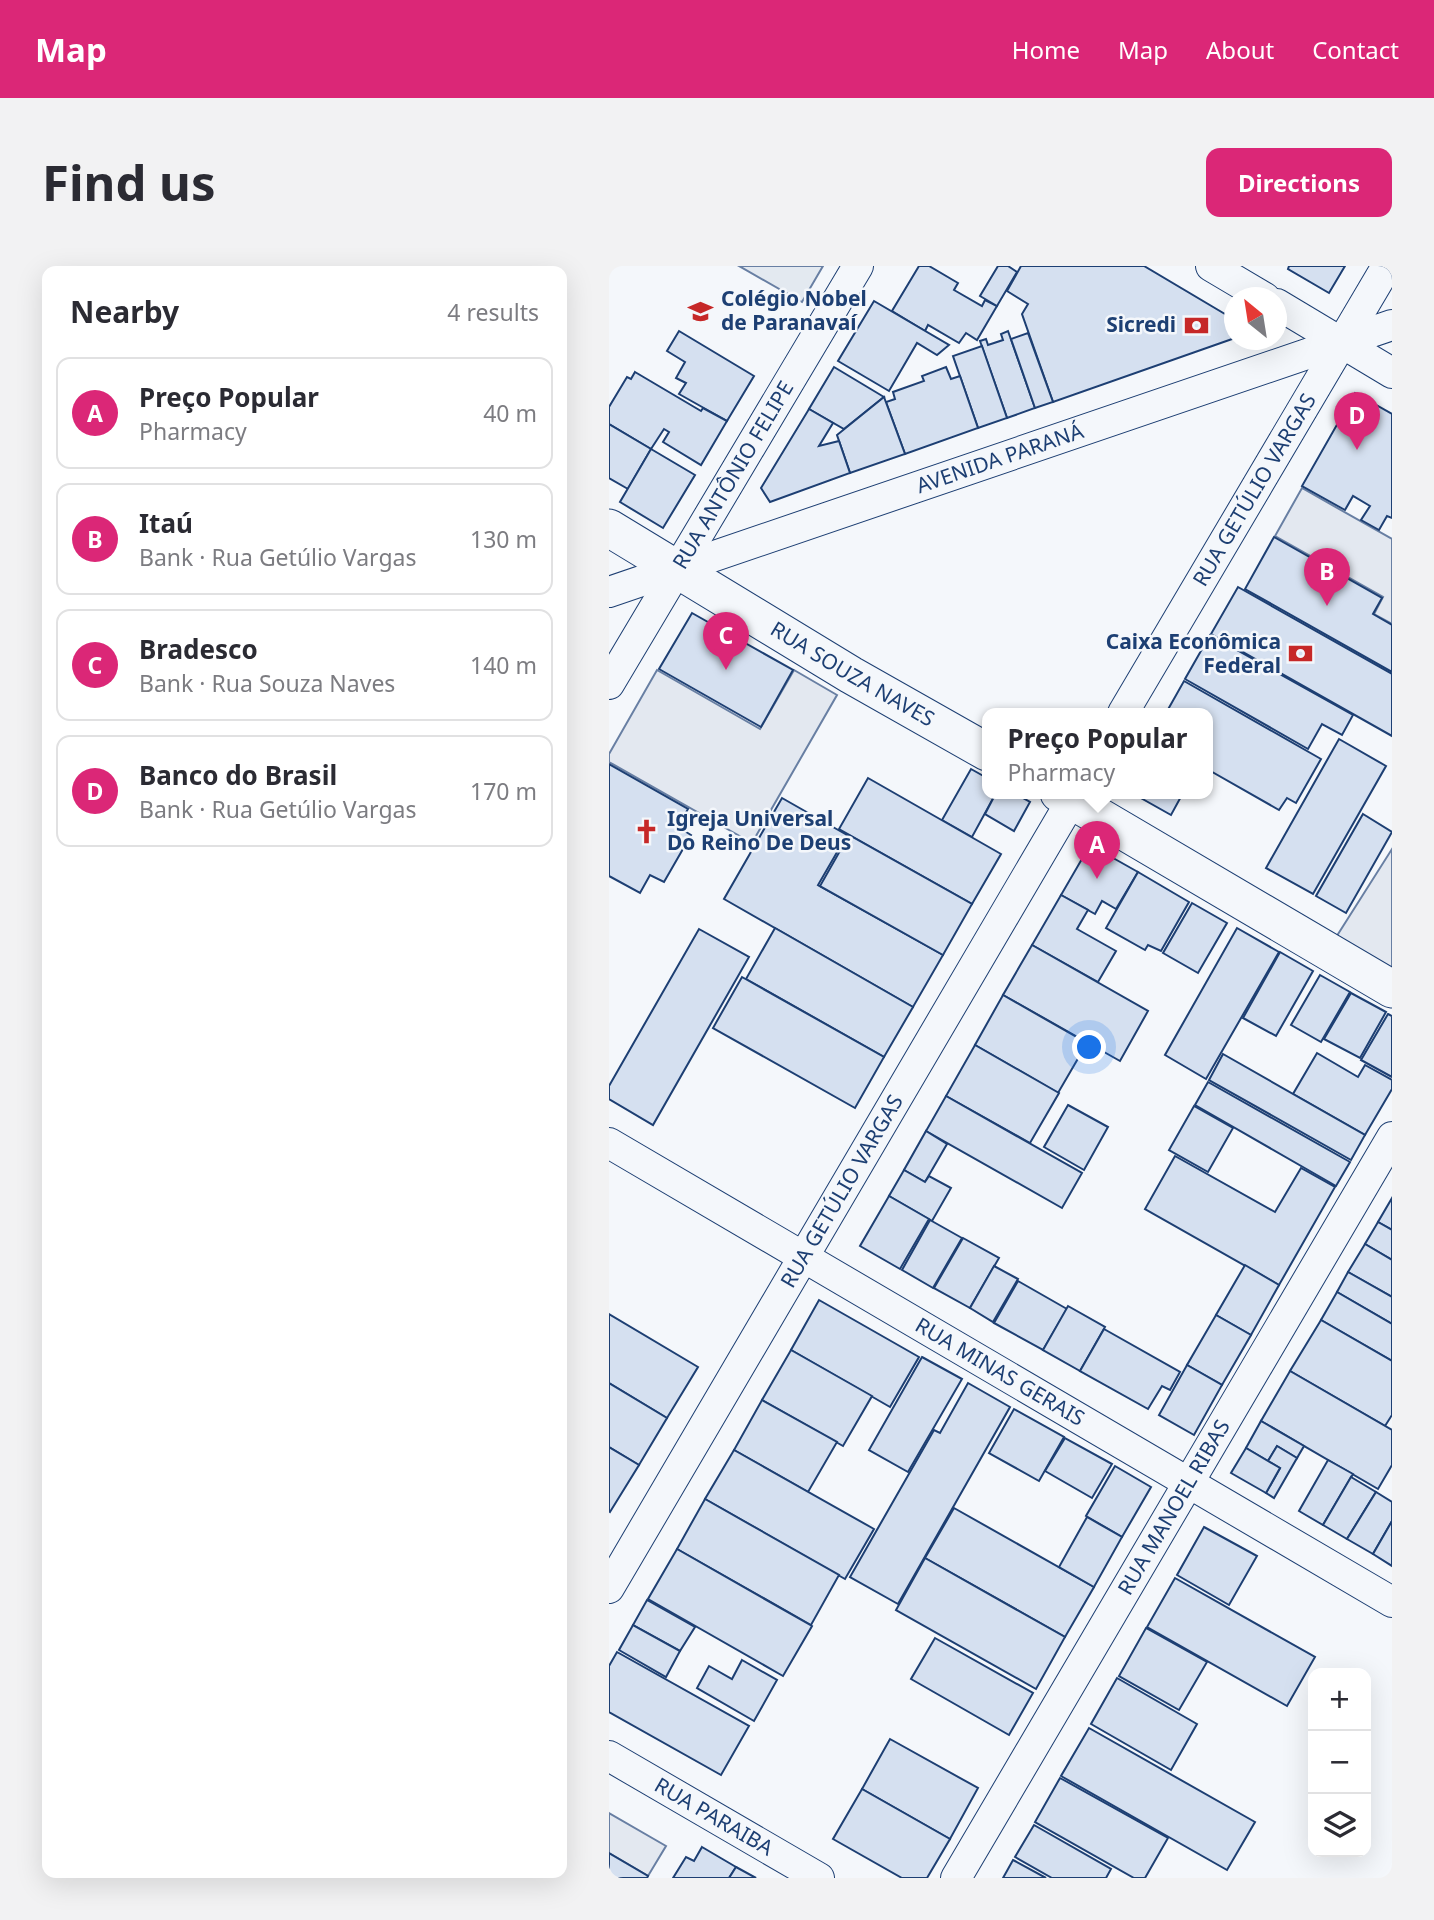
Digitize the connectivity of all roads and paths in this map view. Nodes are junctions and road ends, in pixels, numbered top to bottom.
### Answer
1 (858, 266) edge
2 (1211, 266) edge
3 (1387, 266) edge
4 (1246, 287) edge
5 (1287, 310) edge
6 (1392, 325) edge
7 (1342, 343) junction
8 (1392, 373) edge
9 (609, 528) edge
10 (677, 568) junction
11 (609, 592) edge
12 (609, 684) edge
13 (1126, 708) edge
14 (982, 749) edge
15 (1067, 799) edge
16 (1074, 799) edge
17 (1392, 989) edge
18 (1392, 1137) edge
19 (609, 1143) edge
20 (804, 1258) junction
21 (1188, 1483) junction
22 (609, 1588) edge
23 (1392, 1602) edge
24 (609, 1756) edge
25 (818, 1878) edge
26 (956, 1878) edge

1 - 10 street, RUA ANTÔNIO FELIPE
2 - 4 street
3 - 7 street, RUA GETÚLIO VARGAS
5 - 7 street
6 - 7 street, AVENIDA PARANÁ
7 - 8 street
7 - 10 street, AVENIDA PARANÁ
7 - 13 street, RUA GETÚLIO VARGAS
9 - 10 main road, RUA SOUZA NAVES
10 - 11 street, AVENIDA PARANÁ
10 - 12 street, RUA ANTÔNIO FELIPE
10 - 14 main road, RUA SOUZA NAVES
15 - 20 street, RUA GETÚLIO VARGAS
16 - 17 main road
18 - 21 street, RUA MANOEL RIBAS
19 - 20 street, RUA MINAS GERAIS
20 - 21 street, RUA MINAS GERAIS
20 - 22 street, RUA GETÚLIO VARGAS
21 - 23 street, RUA MINAS GERAIS
21 - 26 street, RUA MANOEL RIBAS
24 - 25 street, RUA PARAIBA

